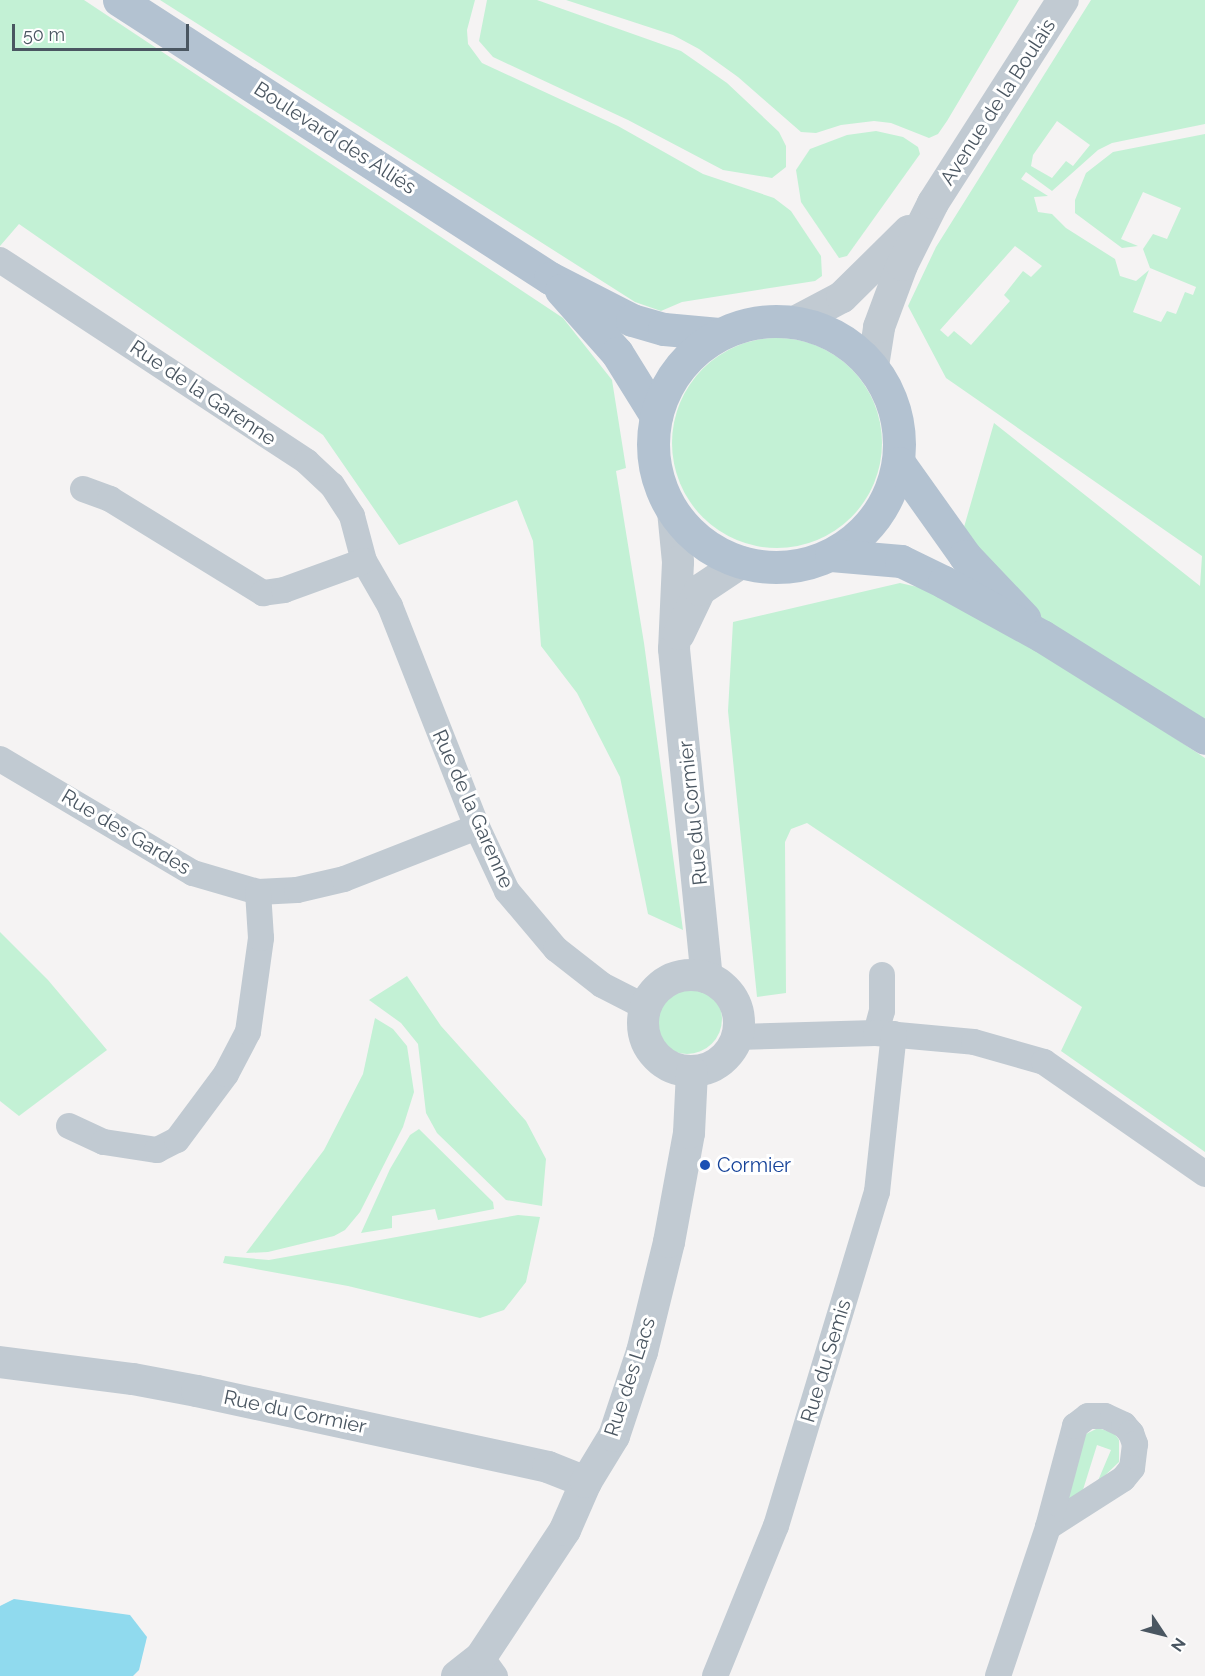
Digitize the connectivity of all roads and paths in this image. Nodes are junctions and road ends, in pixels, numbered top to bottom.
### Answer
1 (119, 0) edge
2 (1063, 0) edge
3 (933, 203) junction
4 (0, 260) edge
5 (550, 278) junction
6 (795, 321) junction
7 (719, 334) junction
8 (873, 366) junction
9 (656, 416) junction
10 (898, 463) junction
11 (83, 489) dead end
12 (673, 511) junction
13 (831, 555) junction
14 (364, 561) junction
15 (742, 562) junction
16 (1042, 636) junction
17 (674, 649) junction
18 (1205, 738) edge
19 (0, 759) edge
20 (477, 827) junction
21 (258, 892) junction
22 (882, 975) dead end
23 (707, 977) junction
24 (645, 1007) junction
25 (885, 1034) junction
26 (737, 1037) junction
27 (692, 1072) junction
28 (69, 1126) dead end
29 (1205, 1174) edge
30 (0, 1362) edge
31 (586, 1482) junction
32 (1048, 1527) dead end
33 (478, 1670) edge
34 (715, 1676) edge
35 (998, 1676) edge

1 - 5 main road, Boulevard des Alliés
2 - 3 street, Avenue de la Boulais
3 - 6 street, Avenue de la Boulais
3 - 8 street, Avenue de la Boulais
4 - 14 street, Rue de la Garenne
5 - 7 main road, Boulevard des Alliés
5 - 9 main road, Boulevard des Alliés
6 - 7 main road
6 - 8 main road
7 - 9 main road
8 - 10 main road
9 - 12 main road
10 - 13 main road
10 - 16 main road
11 - 14 street
12 - 15 main road
12 - 17 street, Rue du Cormier
13 - 15 main road
13 - 16 main road
14 - 20 street, Rue de la Garenne
15 - 17 street, Rue du Cormier
16 - 18 main road
17 - 23 street, Rue du Cormier
19 - 21 street, Rue des Gardes
20 - 21 street, Rue des Gardes
20 - 24 street, Rue de la Garenne
21 - 28 street
22 - 25 street, Rue du Semis
23 - 24 street
23 - 26 street
24 - 27 street
25 - 26 street
25 - 29 street
25 - 34 street, Rue du Semis
26 - 27 street
27 - 31 street, Rue des Lacs
30 - 31 street, Rue du Cormier
31 - 33 street, Rue des Lacs
32 - 35 street

